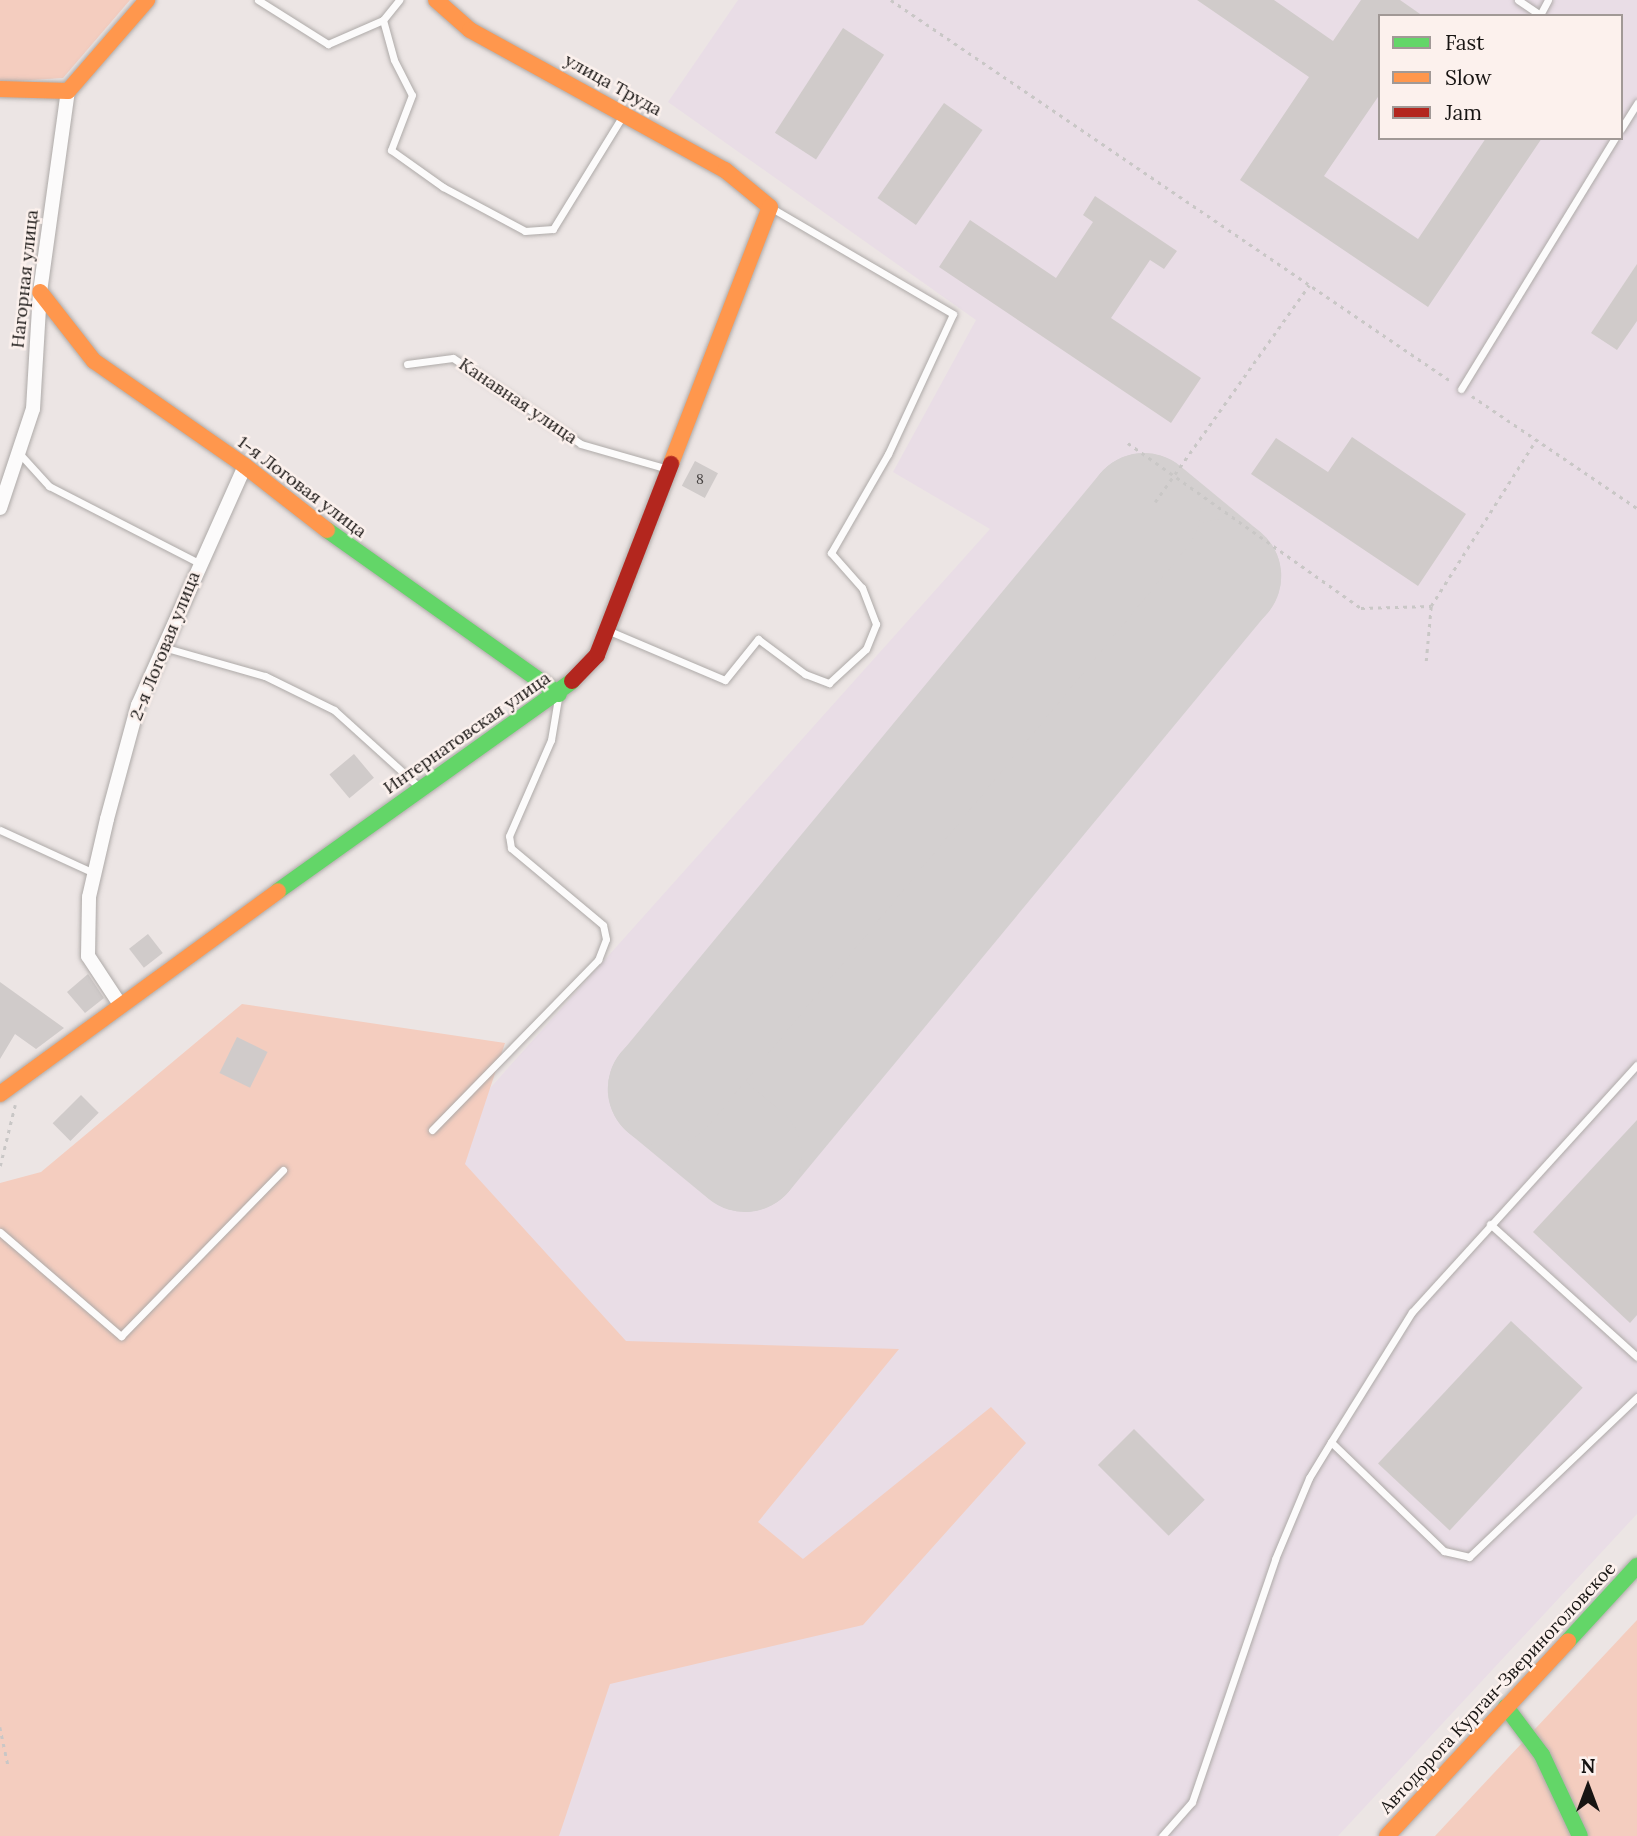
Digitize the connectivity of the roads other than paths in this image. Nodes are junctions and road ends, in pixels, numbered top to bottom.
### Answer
1 (148, 0) edge
2 (258, 0) edge
3 (398, 0) edge
4 (436, 0) edge
5 (1518, 0) edge
6 (1539, 14) edge
7 (383, 20) junction
8 (0, 89) edge
9 (68, 91) junction
10 (1637, 104) edge
11 (624, 113) junction
12 (1624, 118) edge
13 (1614, 140) edge
14 (769, 207) junction
15 (40, 292) junction
16 (407, 364) dead end
17 (1461, 388) road end
18 (19, 453) junction
19 (245, 466) junction
20 (668, 470) junction
21 (0, 508) edge
22 (199, 563) junction
23 (606, 630) junction
24 (162, 647) junction
25 (559, 694) junction
26 (421, 788) junction
27 (0, 830) edge
28 (94, 873) junction
29 (121, 1006) junction
30 (1637, 1065) edge
31 (0, 1094) edge
32 (432, 1130) dead end
33 (283, 1170) dead end
34 (1490, 1224) junction
35 (0, 1233) edge
36 (1637, 1357) edge
37 (1637, 1397) edge
38 (1331, 1442) junction
39 (1637, 1566) edge
40 (1506, 1707) junction
41 (1162, 1836) edge
42 (1387, 1836) edge
43 (1580, 1836) edge

1 - 9 street
2 - 7 lane
3 - 7 lane
4 - 11 street, улица Труда
5 - 6 lane
7 - 11 lane
8 - 9 street
9 - 15 street, Нагорная улица
10 - 12 lane
11 - 14 street, улица Труда
13 - 17 lane
14 - 20 street, Интернатовская улица
14 - 23 lane
15 - 18 street, Нагорная улица
15 - 19 street, 1-я Логовая улица
16 - 20 lane, Канавная улица
18 - 21 street, Нагорная улица
18 - 22 lane
19 - 22 street, 2-я Логовая улица
19 - 25 street, 1-я Логовая улица
20 - 23 street, Интернатовская улица
22 - 24 street, 2-я Логовая улица
23 - 25 street, Интернатовская улица
24 - 26 lane
24 - 28 street, 2-я Логовая улица
25 - 26 street, Интернатовская улица
25 - 32 lane
26 - 29 street, Интернатовская улица
27 - 28 lane
28 - 29 street, 2-я Логовая улица
29 - 31 street, Интернатовская улица
30 - 34 lane
33 - 35 lane
34 - 36 lane
34 - 38 lane
37 - 38 lane
38 - 41 lane
39 - 40 street, Автодорога Курган-Звериноголовское
40 - 42 street, Автодорога Курган-Звериноголовское
40 - 43 street

